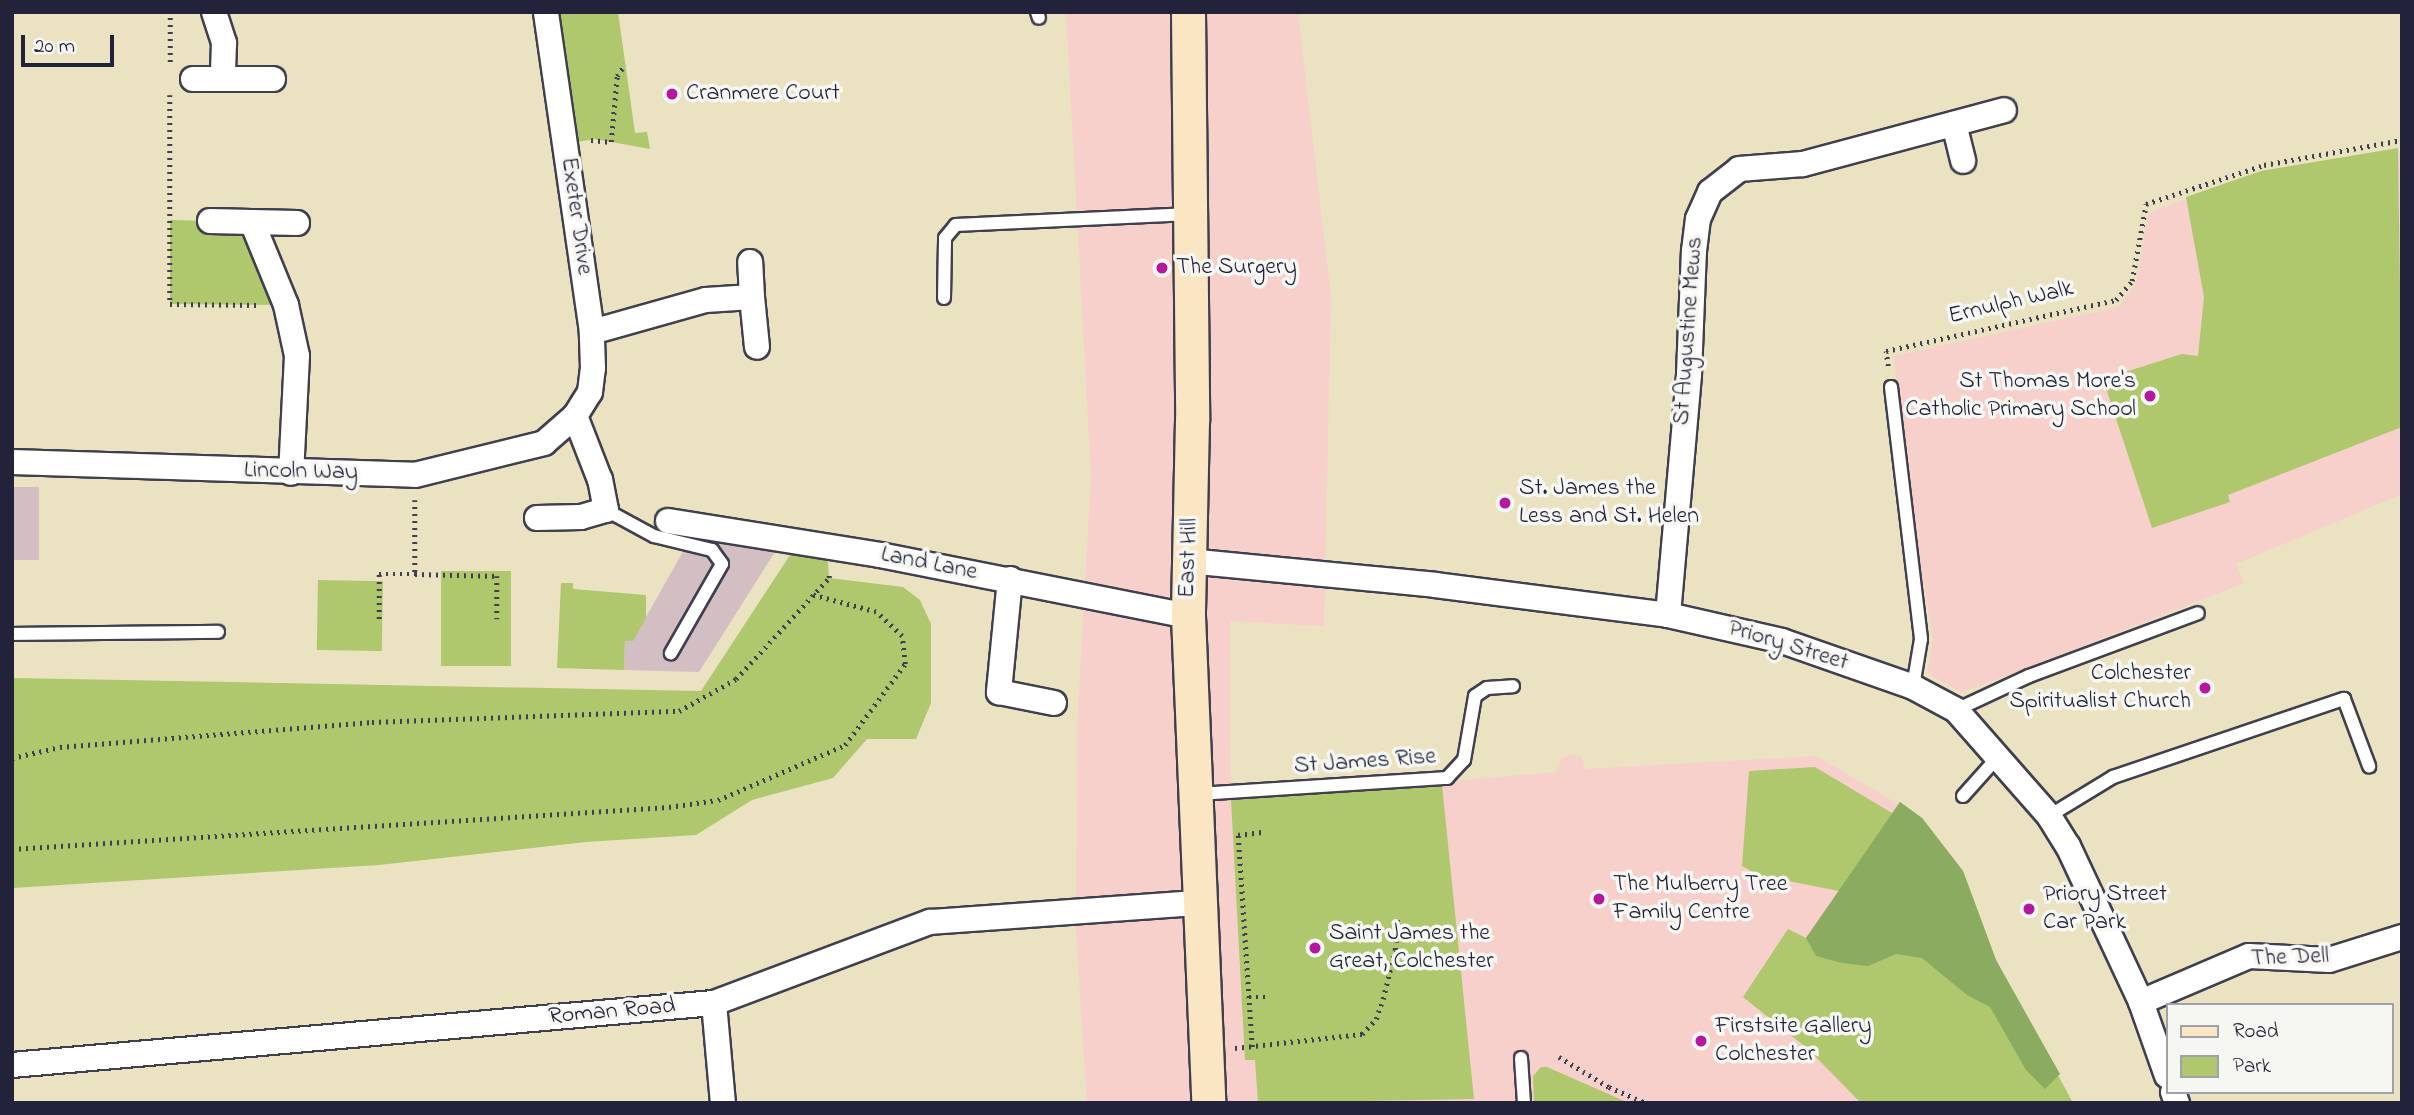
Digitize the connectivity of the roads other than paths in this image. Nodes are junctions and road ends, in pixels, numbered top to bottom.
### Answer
1 (214, 12) edge
2 (546, 12) edge
3 (1188, 12) edge
4 (223, 79) junction
5 (273, 79) dead end
6 (182, 80) road end
7 (2004, 110) dead end
8 (1954, 124) junction
9 (1963, 161) dead end
10 (1190, 214) junction
11 (210, 221) dead end
12 (253, 222) junction
13 (297, 223) dead end
14 (750, 262) dead end
15 (752, 297) junction
16 (944, 298) dead end
17 (592, 332) junction
18 (757, 347) dead end
19 (1891, 387) road end
20 (575, 416) junction
21 (12, 462) edge
22 (291, 473) junction
23 (606, 510) junction
24 (537, 518) dead end
25 (668, 521) dead end
26 (1188, 561) junction
27 (1010, 579) junction
28 (2198, 613) dead end
29 (1668, 615) junction
30 (1188, 616) junction
31 (218, 632) dead end
32 (12, 634) edge
33 (671, 653) dead end
34 (1513, 686) dead end
35 (1913, 687) junction
36 (1054, 703) dead end
37 (1956, 710) junction
38 (1997, 758) junction
39 (2369, 766) dead end
40 (1196, 794) junction
41 (1963, 796) dead end
42 (2049, 816) junction
43 (1198, 903) junction
44 (2402, 937) edge
45 (2141, 1002) junction
46 (714, 1003) junction
47 (1521, 1058) dead end
48 (12, 1065) edge
49 (2166, 1073) edge
50 (723, 1103) edge
51 (1208, 1103) edge
52 (1524, 1103) edge

1 - 4 street
2 - 17 street, Exeter Drive
3 - 10 street, East Hill
4 - 5 street
4 - 6 street
7 - 8 street, St Augustine Mews
8 - 9 street
8 - 29 street, St Augustine Mews
10 - 16 lane
10 - 26 street, East Hill
11 - 12 street
12 - 13 street
12 - 22 street
14 - 15 street
15 - 17 street
15 - 18 street
17 - 20 street, Exeter Drive
19 - 35 lane
20 - 22 street, Lincoln Way
20 - 23 street
21 - 22 street, Lincoln Way
23 - 24 street
23 - 33 lane
25 - 27 street, Land Lane
26 - 29 street, Priory Street
26 - 30 street, East Hill
27 - 30 street, Land Lane
27 - 36 street
28 - 37 lane
29 - 35 street, Priory Street
30 - 40 street, East Hill
31 - 32 lane
34 - 40 lane, St James Rise
35 - 37 street, Priory Street
37 - 38 street, Priory Street
38 - 41 lane
38 - 42 street, Priory Street
39 - 42 lane
40 - 43 street, East Hill
42 - 45 street, Priory Street
43 - 46 street, Roman Road
43 - 51 street, East Hill
44 - 45 street, The Dell
45 - 49 street, Priory Street
46 - 48 street, Roman Road
46 - 50 street
47 - 52 lane

